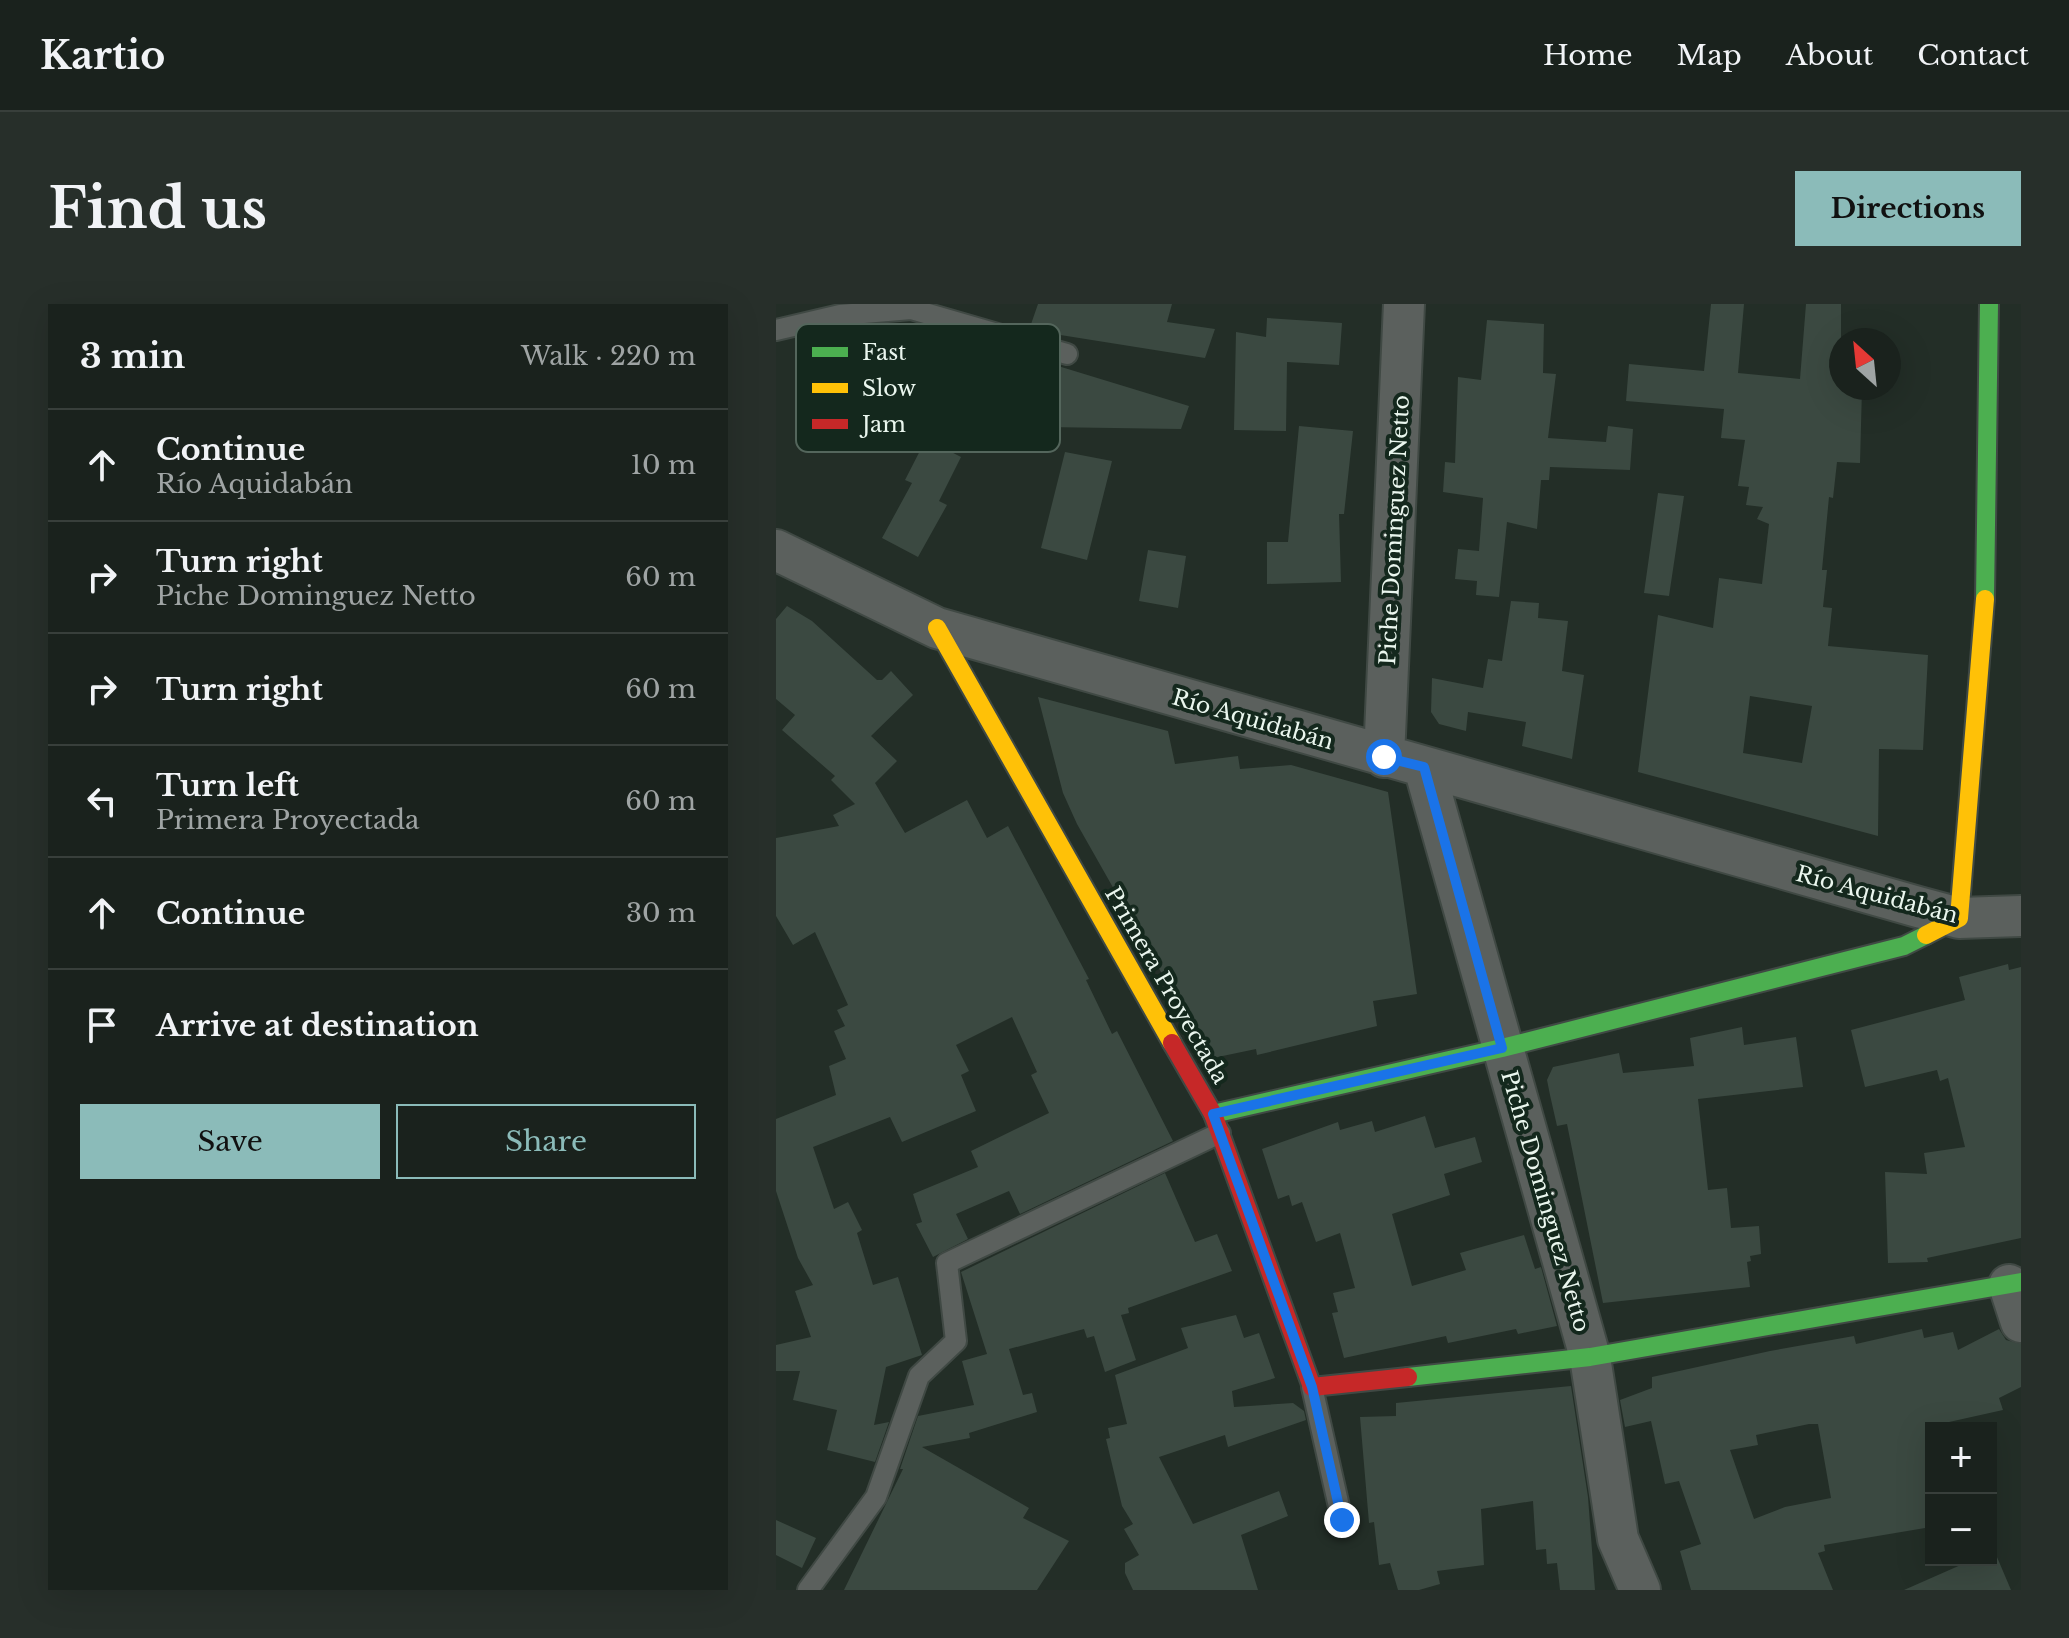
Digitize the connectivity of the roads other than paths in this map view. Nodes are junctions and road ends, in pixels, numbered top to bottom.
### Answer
1 (1404, 304) edge
2 (1989, 304) edge
3 (802, 324) edge
4 (963, 324) edge
5 (796, 325) edge
6 (776, 330) edge
7 (1060, 352) edge
8 (1067, 354) dead end
9 (776, 550) edge
10 (937, 628) junction
11 (1384, 757) junction
12 (1424, 767) junction
13 (2021, 916) edge
14 (1959, 918) junction
15 (1502, 1048) junction
16 (1216, 1124) junction
17 (2015, 1283) edge
18 (2021, 1322) edge
19 (1590, 1357) junction
20 (1312, 1387) junction
21 (1342, 1520) dead end
22 (808, 1590) edge
23 (1640, 1590) edge

1 - 11 street, Piche Dominguez Netto
2 - 14 street
3 - 4 lane
5 - 6 lane
7 - 8 lane
9 - 10 street, Río Aquidabán
10 - 11 street, Río Aquidabán
10 - 16 street, Primera Proyectada
11 - 12 street, Río Aquidabán
12 - 14 street, Río Aquidabán
12 - 15 street, Piche Dominguez Netto
13 - 14 street, Río Aquidabán
14 - 15 street
15 - 16 street
15 - 19 street, Piche Dominguez Netto
16 - 20 street, Primera Proyectada
16 - 22 lane
17 - 18 street
17 - 19 street
19 - 20 street
19 - 23 street, Piche Dominguez Netto
20 - 21 lane

